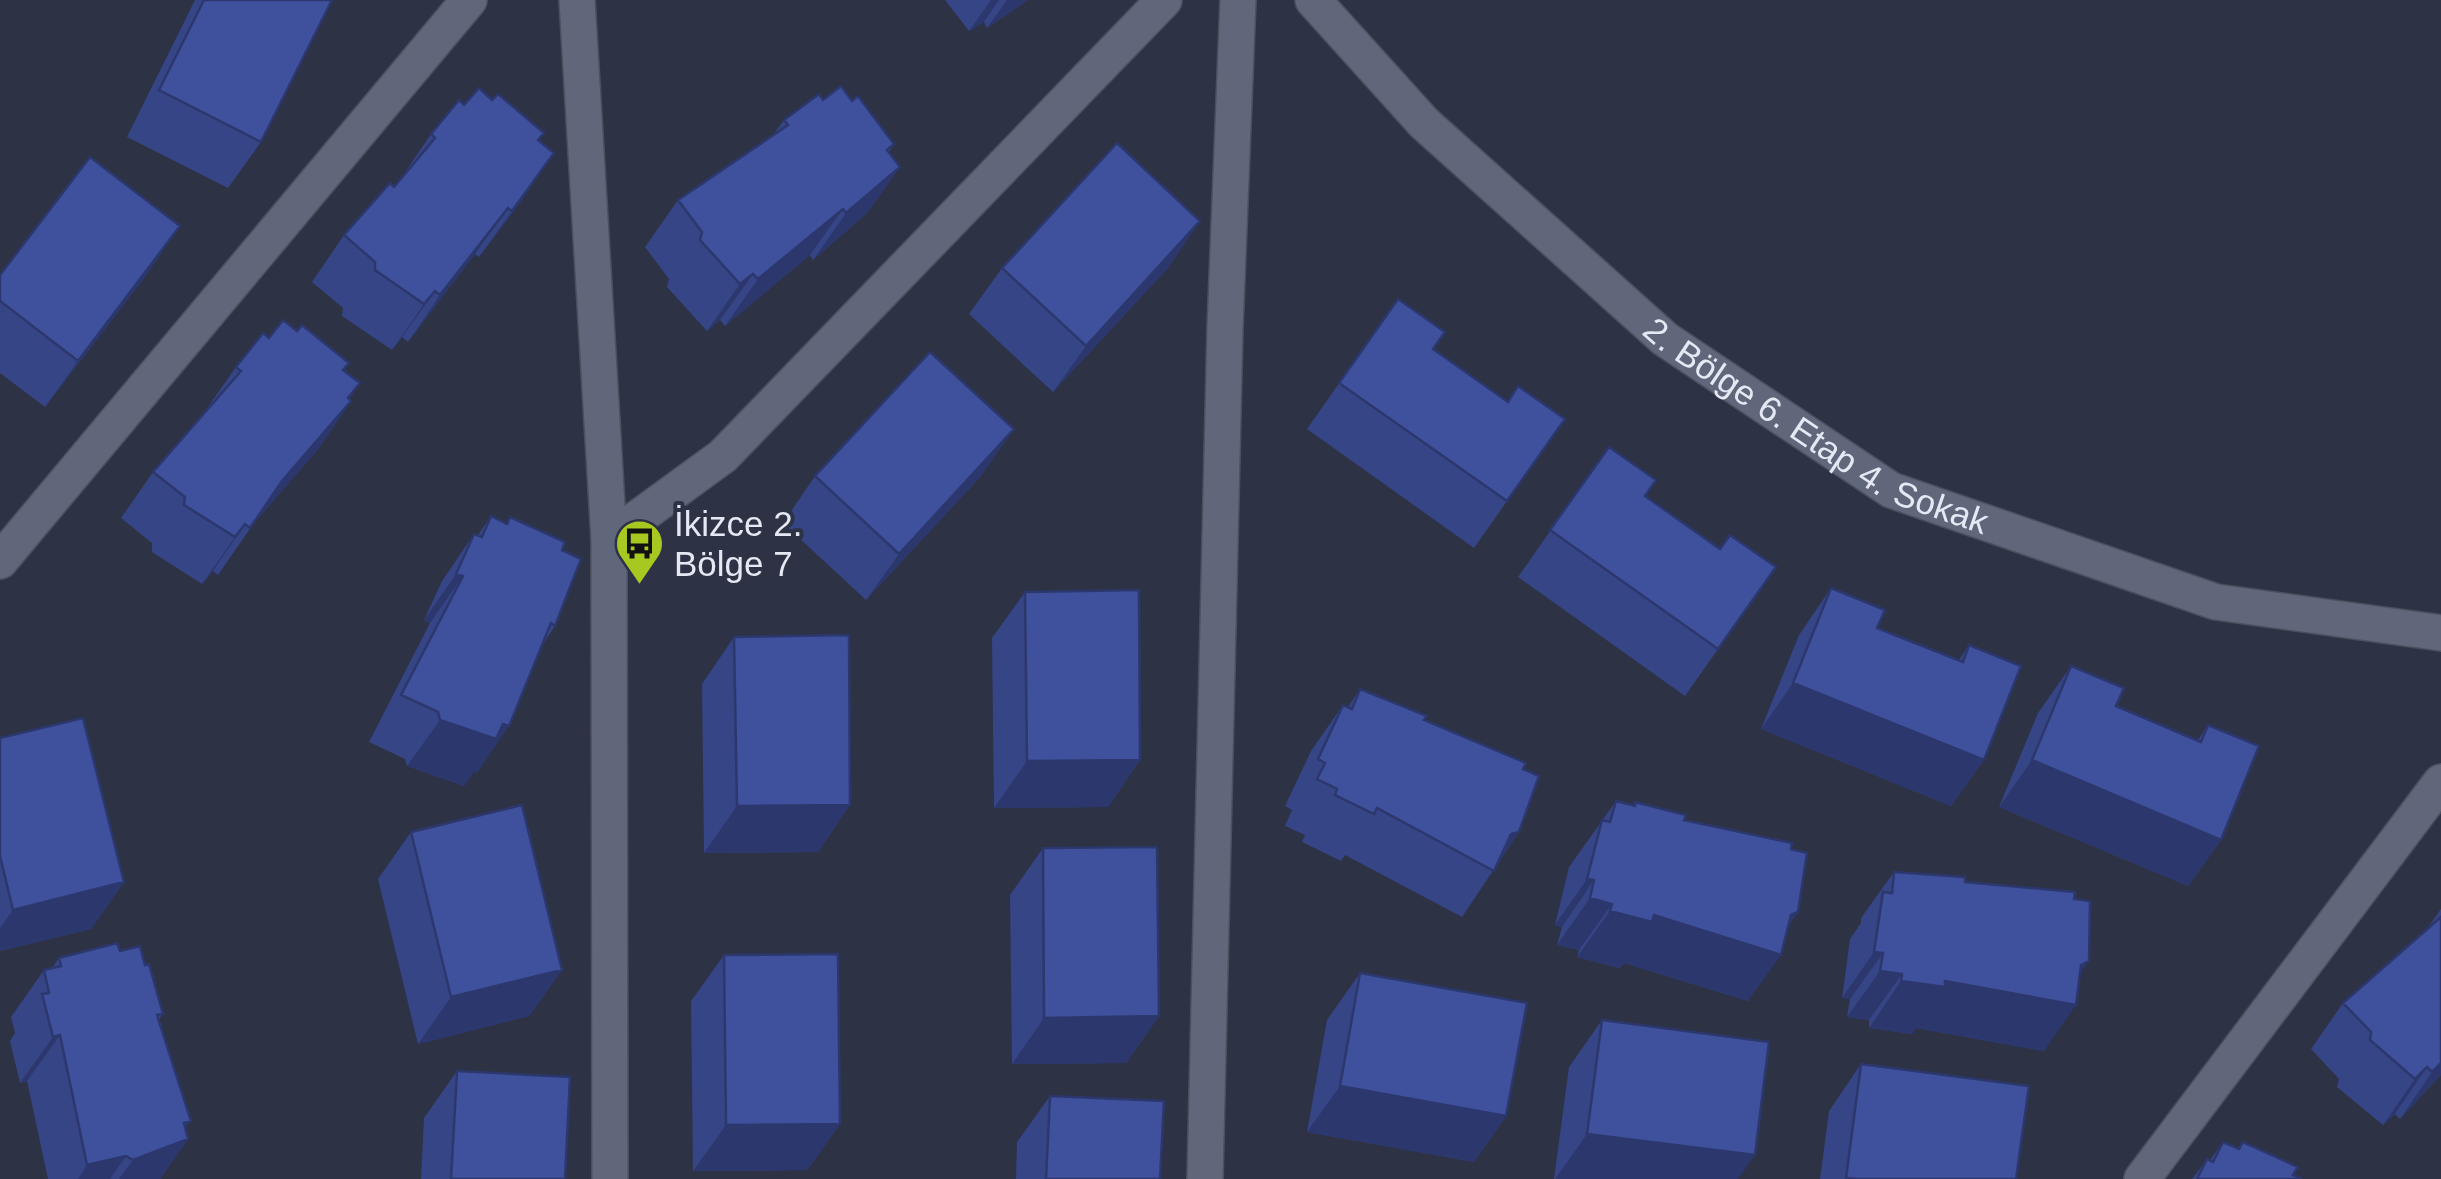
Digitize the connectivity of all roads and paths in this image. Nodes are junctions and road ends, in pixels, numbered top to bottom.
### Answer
1 (469, 0) edge
2 (577, 0) edge
3 (1164, 0) edge
4 (1238, 0) edge
5 (1313, 0) edge
6 (610, 538) junction
7 (0, 561) edge
8 (2441, 633) edge
9 (2441, 782) edge
10 (610, 1179) edge
11 (1205, 1179) edge
12 (2142, 1179) edge

1 - 7 street
2 - 6 street
3 - 6 street
4 - 11 street
5 - 8 street, 2. Bölge 6. Etap 4. Sokak
6 - 10 street
9 - 12 street

